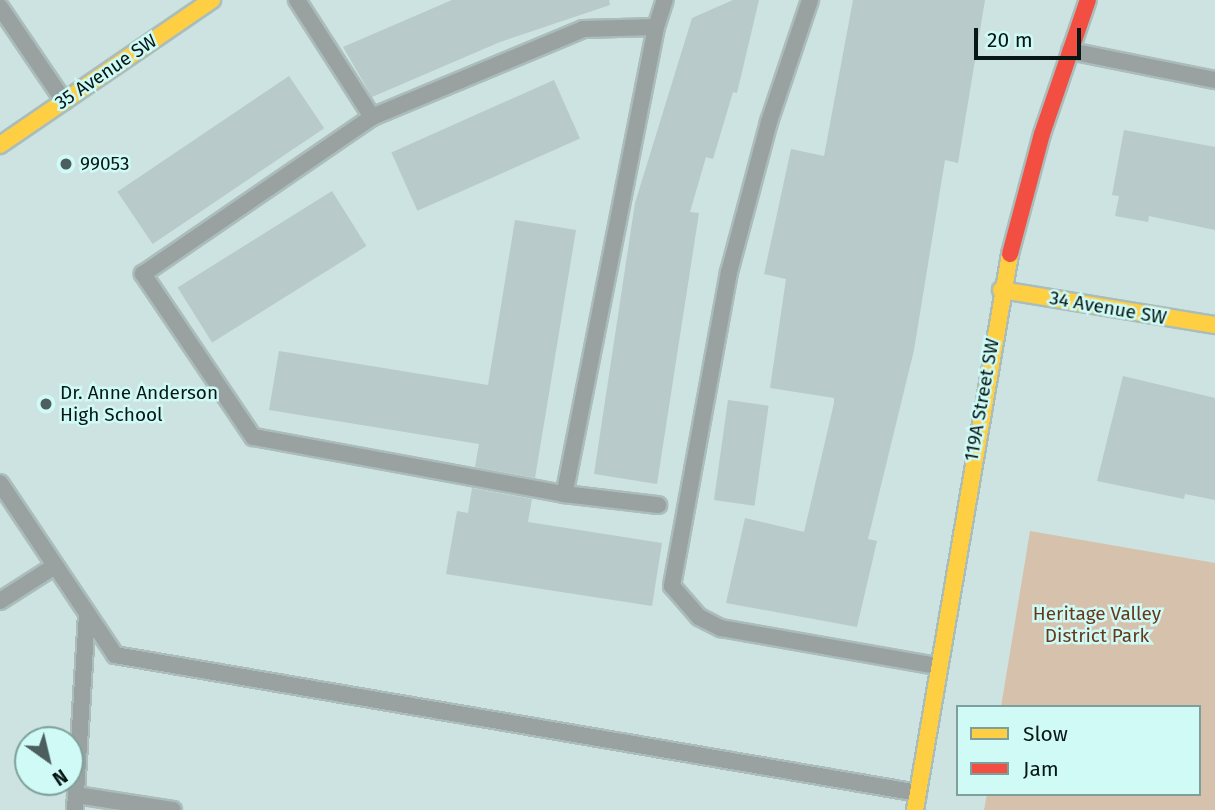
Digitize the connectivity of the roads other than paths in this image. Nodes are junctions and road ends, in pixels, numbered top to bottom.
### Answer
1 (212, 0) edge
2 (298, 0) edge
3 (666, 0) edge
4 (810, 0) edge
5 (1088, 0) edge
6 (0, 7) edge
7 (656, 27) junction
8 (1070, 51) junction
9 (1215, 80) edge
10 (64, 101) junction
11 (372, 117) junction
12 (0, 145) edge
13 (1001, 289) junction
14 (1215, 326) edge
15 (0, 483) edge
16 (564, 494) junction
17 (658, 505) dead end
18 (55, 566) junction
19 (0, 601) edge
20 (87, 614) junction
21 (937, 666) junction
22 (918, 793) junction
23 (75, 803) edge
24 (173, 810) edge
25 (915, 810) edge

1 - 10 street, 35 Avenue SW
2 - 11 lane
3 - 7 lane
4 - 21 lane
5 - 8 street, 119A Street SW
6 - 10 lane
7 - 11 lane
7 - 16 lane
8 - 9 lane
8 - 13 street, 119A Street SW
10 - 12 street, 35 Avenue SW
11 - 16 lane
13 - 14 street, 34 Avenue SW
13 - 21 street, 119A Street SW
15 - 18 lane
16 - 17 lane
18 - 19 lane
18 - 20 lane
20 - 22 lane
20 - 23 lane
21 - 22 street, 119A Street SW
22 - 25 street, 119A Street SW
23 - 24 lane

